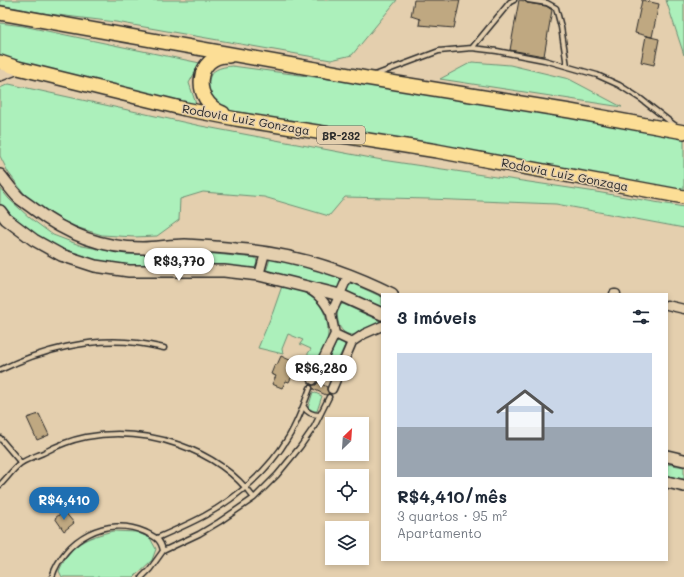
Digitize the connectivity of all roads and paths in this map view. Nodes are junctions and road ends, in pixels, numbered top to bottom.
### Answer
1 (514, 0) edge
2 (528, 0) edge
3 (0, 13) edge
4 (472, 48) junction
5 (249, 57) junction
6 (0, 62) edge
7 (567, 66) junction
8 (18, 68) junction
9 (0, 75) edge
10 (366, 78) junction
11 (236, 119) junction
12 (684, 132) edge
13 (0, 175) edge
14 (684, 197) edge
15 (0, 211) edge
16 (265, 253) junction
17 (259, 274) junction
18 (349, 274) junction
19 (302, 285) junction
20 (390, 293) edge
21 (340, 295) junction
22 (668, 305) edge
23 (684, 308) edge
24 (331, 314) junction
25 (381, 314) edge
26 (381, 326) edge
27 (335, 334) junction
28 (352, 342) junction
29 (164, 348) dead end
30 (318, 369) junction
31 (0, 370) edge
32 (336, 378) junction
33 (312, 384) joint
34 (330, 393) joint
35 (304, 407) junction
36 (320, 415) junction
37 (0, 438) edge
38 (668, 456) edge
39 (684, 460) edge
40 (21, 463) junction
41 (668, 482) edge
42 (0, 485) edge
43 (245, 486) junction
44 (684, 486) edge
45 (254, 498) junction
46 (157, 538) junction
47 (163, 551) junction
48 (52, 577) edge
49 (142, 577) edge

1 - 4 lane
2 - 7 lane
3 - 5 highway
4 - 7 lane
4 - 10 lane
5 - 10 highway
5 - 11 highway
6 - 8 highway, Rodovia Luiz Gonzaga / BR-232
7 - 12 lane
8 - 9 main road
8 - 11 highway, Rodovia Luiz Gonzaga / BR-232
10 - 12 highway
11 - 14 highway, Rodovia Luiz Gonzaga / BR-232
13 - 16 main road
15 - 17 main road
16 - 17 street
16 - 18 main road
17 - 19 main road
18 - 20 main road
18 - 21 street
19 - 21 main road
19 - 24 street
21 - 24 street
21 - 25 main road
22 - 23 street
24 - 27 street
26 - 28 street
27 - 28 street
27 - 30 street
28 - 32 street
29 - 31 lane
30 - 32 street
30 - 33 street
32 - 34 street
33 - 35 lane
34 - 36 lane
35 - 36 lane
35 - 43 lane
36 - 45 lane
37 - 40 lane
38 - 39 main road
40 - 42 lane
40 - 43 lane
41 - 44 main road
43 - 45 lane
43 - 46 lane
45 - 47 lane
46 - 47 lane
46 - 48 lane
47 - 49 lane

